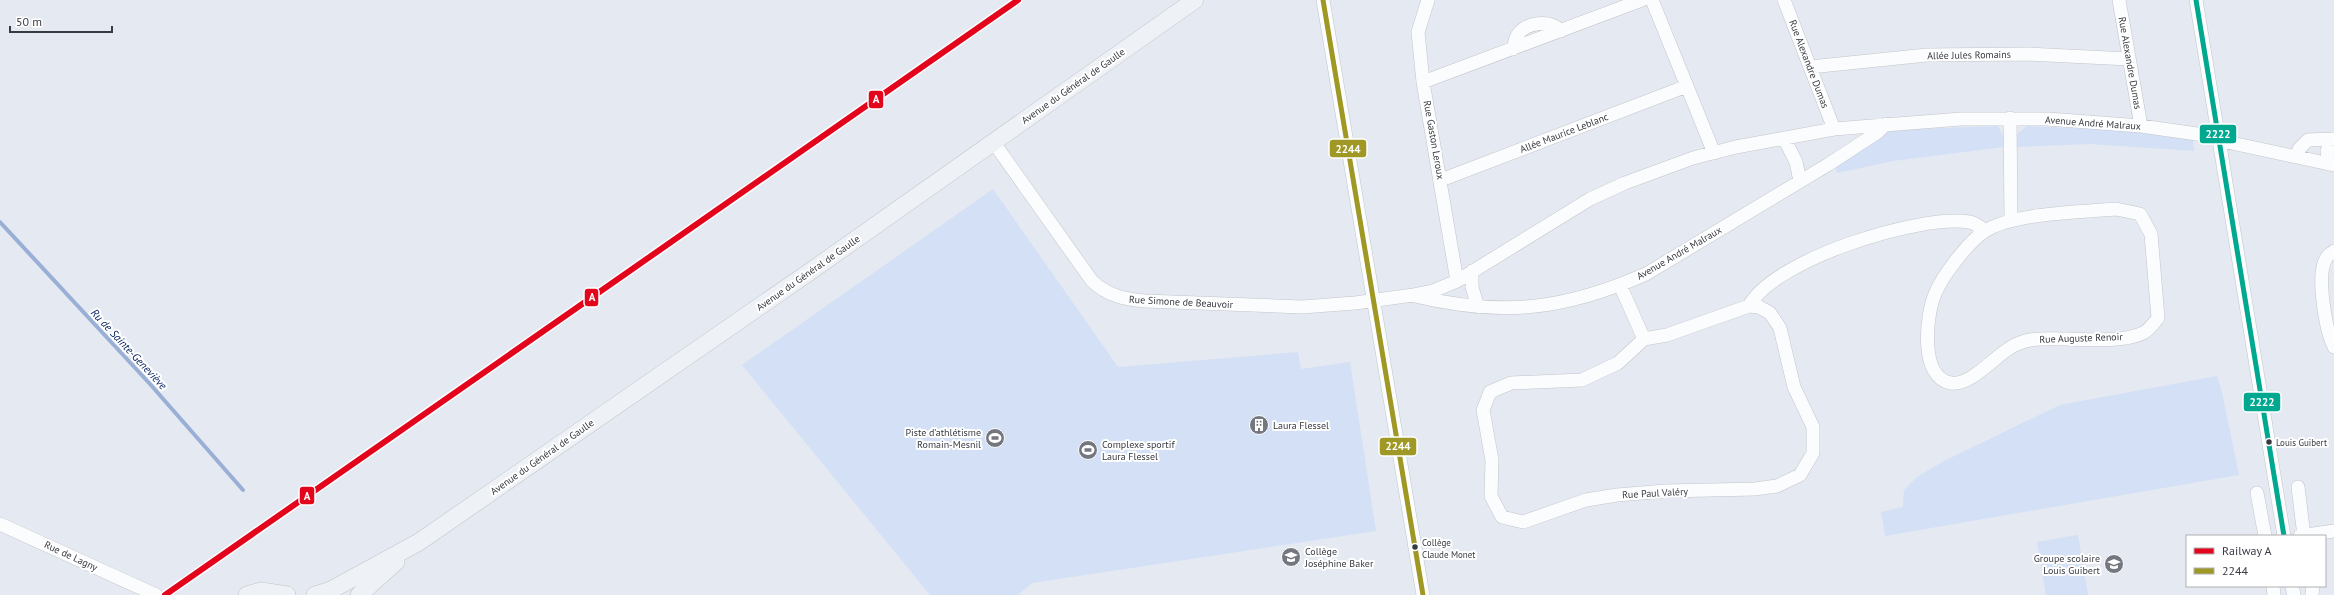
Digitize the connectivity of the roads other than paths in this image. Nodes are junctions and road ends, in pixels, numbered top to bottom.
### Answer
1 (1195, 0) edge
2 (1323, 0) edge
3 (1428, 0) edge
4 (1642, 0) edge
5 (1652, 0) edge
6 (1784, 0) edge
7 (2120, 0) edge
8 (2196, 0) edge
9 (2129, 59) junction
10 (1810, 67) junction
11 (1423, 82) junction
12 (1686, 86) junction
13 (2010, 118) junction
14 (1886, 124) junction
15 (2141, 126) junction
16 (1834, 129) junction
17 (1784, 138) junction
18 (2219, 139) junction
19 (2333, 139) edge
20 (994, 142) junction
21 (1714, 153) junction
22 (2298, 156) junction
23 (2331, 165) edge
24 (1441, 180) junction
25 (1800, 181) junction
26 (2011, 220) junction
27 (1985, 231) junction
28 (2334, 251) edge
29 (1472, 271) junction
30 (1457, 281) junction
31 (1620, 285) junction
32 (1413, 295) junction
33 (1373, 299) junction
34 (1749, 306) junction
35 (1478, 307) junction
36 (1644, 339) junction
37 (2334, 347) edge
38 (2298, 487) dead end
39 (2257, 493) dead end
40 (0, 524) edge
41 (2334, 531) edge
42 (2265, 535) edge
43 (2284, 535) edge
44 (2303, 535) edge
45 (2309, 535) edge
46 (419, 542) junction
47 (156, 595) edge
48 (247, 595) edge
49 (287, 595) edge
50 (315, 595) edge
51 (359, 595) edge
52 (1423, 595) edge

1 - 20 main road, Avenue du Général de Gaulle
2 - 33 street
3 - 11 street, Rue Gaston Leroux
4 - 11 street
5 - 12 street
6 - 10 street, Rue Alexandre Dumas
7 - 9 street, Rue Alexandre Dumas
8 - 18 street
9 - 10 street, Allée Jules Romains
9 - 15 street, Rue Alexandre Dumas
10 - 16 street, Rue Alexandre Dumas
11 - 24 street, Rue Gaston Leroux
12 - 21 street
12 - 24 street, Allée Maurice Leblanc
13 - 14 street, Avenue André Malraux
13 - 15 street, Avenue André Malraux
13 - 26 street
14 - 16 street, Avenue André Malraux
14 - 25 street, Avenue André Malraux
15 - 18 street, Avenue André Malraux
16 - 17 street, Avenue André Malraux
17 - 21 street, Avenue André Malraux
17 - 25 street
18 - 22 street, Avenue André Malraux
18 - 43 street
19 - 22 street, Avenue André Malraux
19 - 23 street, Avenue André Malraux
20 - 33 street, Rue Simone de Beauvoir
20 - 46 main road, Avenue du Général de Gaulle
21 - 29 street, Avenue André Malraux
22 - 23 street, Avenue André Malraux
24 - 30 street, Rue Gaston Leroux
25 - 31 street, Avenue André Malraux
26 - 27 street, Rue Auguste Renoir
26 - 27 street, Rue Auguste Renoir
27 - 34 street
28 - 37 street
29 - 30 street, Avenue André Malraux
29 - 35 street
30 - 32 street, Avenue André Malraux
31 - 35 street, Avenue André Malraux
31 - 36 street
32 - 33 street, Avenue André Malraux
32 - 35 street, Avenue André Malraux
33 - 52 street
34 - 36 street
34 - 36 street, Rue Paul Valéry
38 - 44 street
39 - 42 street
40 - 47 street, Rue de Lagny
41 - 45 street
46 - 50 main road, Avenue du Général de Gaulle
46 - 51 main road, Avenue du Général de Gaulle
48 - 49 main road

